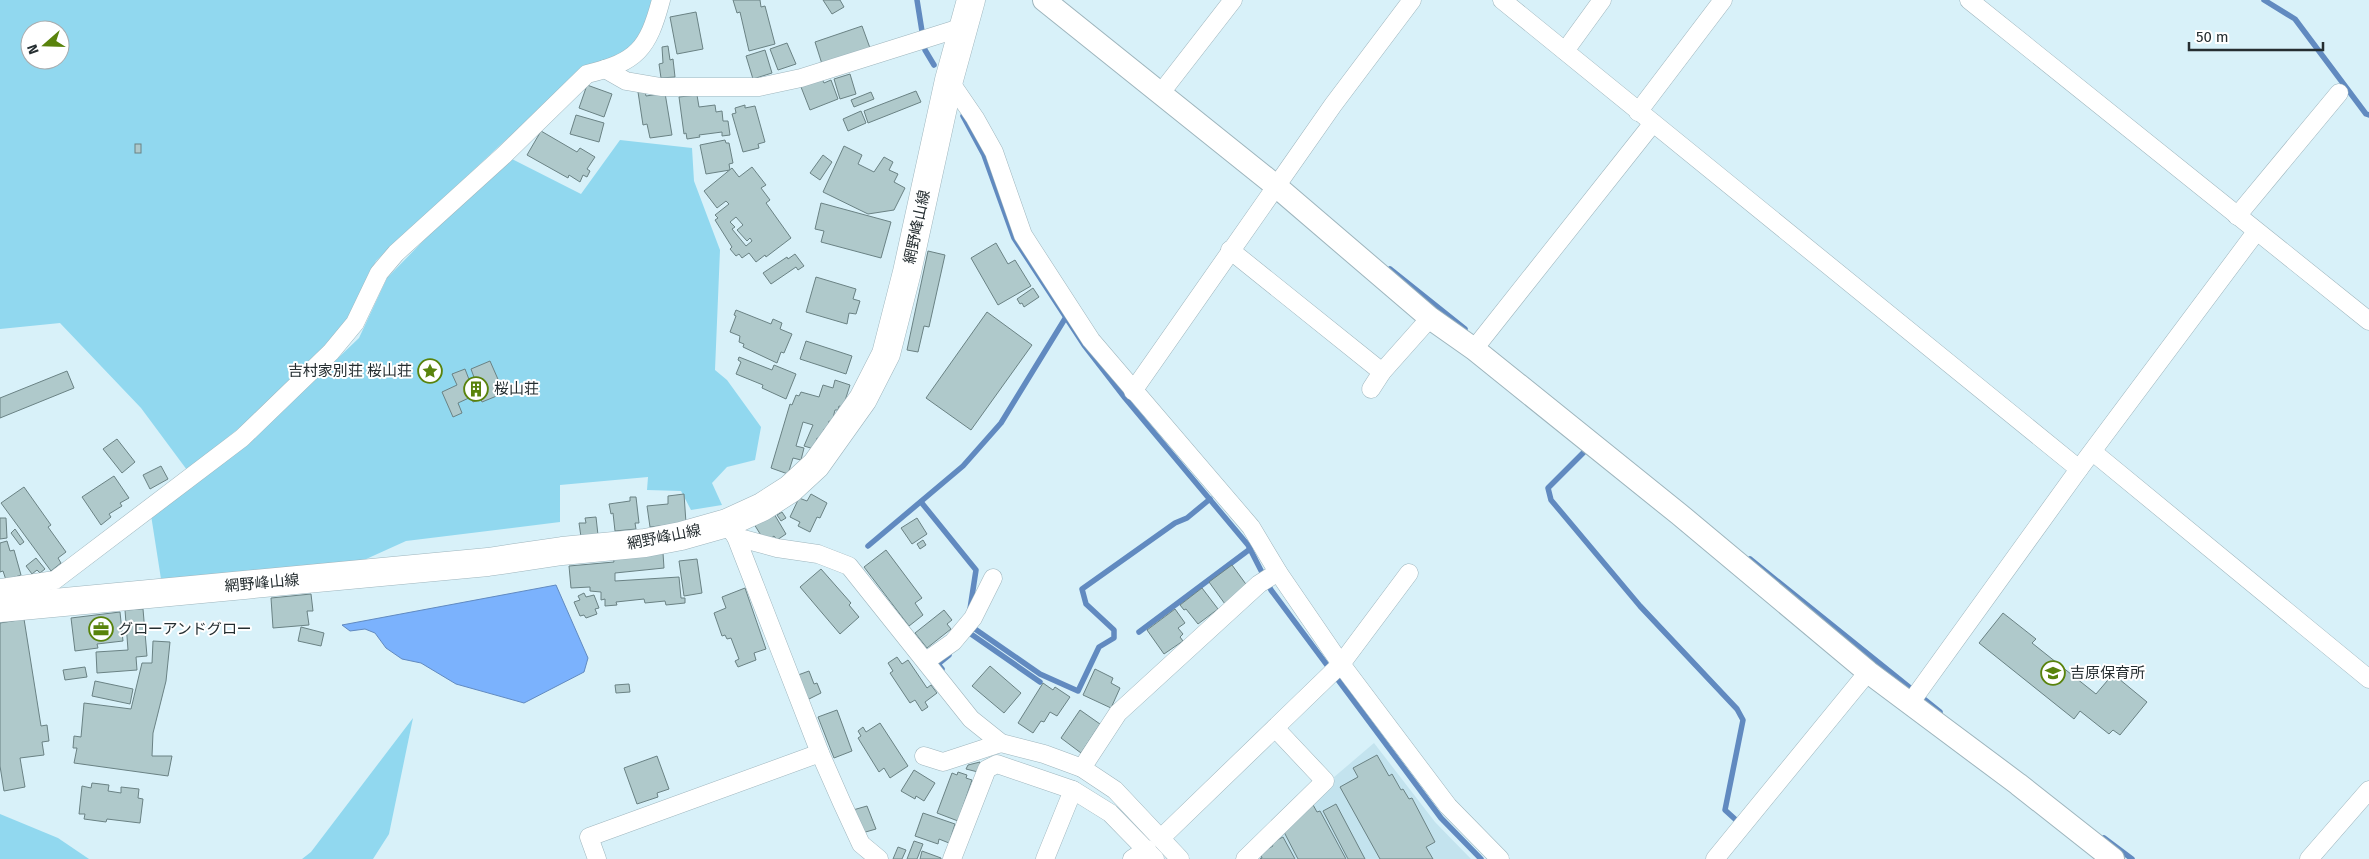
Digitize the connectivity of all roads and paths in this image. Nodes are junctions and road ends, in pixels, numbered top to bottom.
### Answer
1 (662, 0) edge
2 (971, 0) edge
3 (1044, 0) edge
4 (1233, 0) edge
5 (1412, 0) edge
6 (1502, 0) edge
7 (1602, 0) edge
8 (1723, 0) edge
9 (1969, 0) edge
10 (963, 26) junction
11 (1565, 51) junction
12 (605, 69) junction
13 (949, 80) junction
14 (2339, 93) dead end
15 (1160, 94) junction
16 (1638, 112) junction
17 (1653, 123) junction
18 (1276, 186) junction
19 (2238, 216) junction
20 (2256, 232) junction
21 (1230, 250) junction
22 (1430, 318) junction
23 (2369, 321) edge
24 (1474, 349) junction
25 (1382, 372) junction
26 (1370, 389) dead end
27 (1133, 391) junction
28 (2093, 452) junction
29 (2079, 469) junction
30 (732, 530) junction
31 (1278, 572) junction
32 (1409, 573) dead end
33 (994, 578) dead end
34 (0, 588) edge
35 (0, 608) edge
36 (926, 661) junction
37 (1341, 664) junction
38 (1868, 672) junction
39 (2369, 680) edge
40 (1911, 702) junction
41 (1275, 728) junction
42 (1002, 743) junction
43 (820, 753) junction
44 (924, 756) dead end
45 (1082, 768) junction
46 (1073, 790) junction
47 (2369, 790) edge
48 (1154, 849) edge
49 (857, 852) edge
50 (597, 859) edge
51 (878, 859) edge
52 (952, 859) edge
53 (1045, 859) edge
54 (1132, 859) edge
55 (1180, 859) edge
56 (1244, 859) edge
57 (1500, 859) edge
58 (1715, 859) edge
59 (2113, 859) edge
60 (2308, 859) edge

1 - 12 street
2 - 10 main road, 網野峰山線
3 - 15 street
4 - 15 street
5 - 18 street
6 - 11 street
7 - 11 street
8 - 16 street
9 - 19 street
10 - 12 street
10 - 13 main road, 網野峰山線
11 - 16 street
12 - 34 street
13 - 27 street
13 - 30 main road, 網野峰山線
14 - 19 street
15 - 18 street
16 - 17 street
17 - 24 street
17 - 29 street
18 - 21 street
18 - 22 street
19 - 20 street
20 - 23 street
20 - 28 street
21 - 25 street
21 - 27 street
22 - 24 street
22 - 25 street
24 - 38 street
25 - 26 street
27 - 31 street
28 - 29 street
28 - 39 street
29 - 40 street
30 - 35 main road, 網野峰山線
30 - 36 street
30 - 43 street
31 - 37 street
31 - 45 street
32 - 37 street
33 - 36 street
36 - 42 street
37 - 41 street
37 - 57 street
38 - 40 street
38 - 58 street
40 - 59 street
41 - 48 street
41 - 56 street
42 - 44 street
42 - 45 street
43 - 49 street
43 - 50 street
45 - 48 street
46 - 48 street
46 - 52 street
46 - 53 street
47 - 60 street
48 - 54 street
48 - 55 street
49 - 51 street

